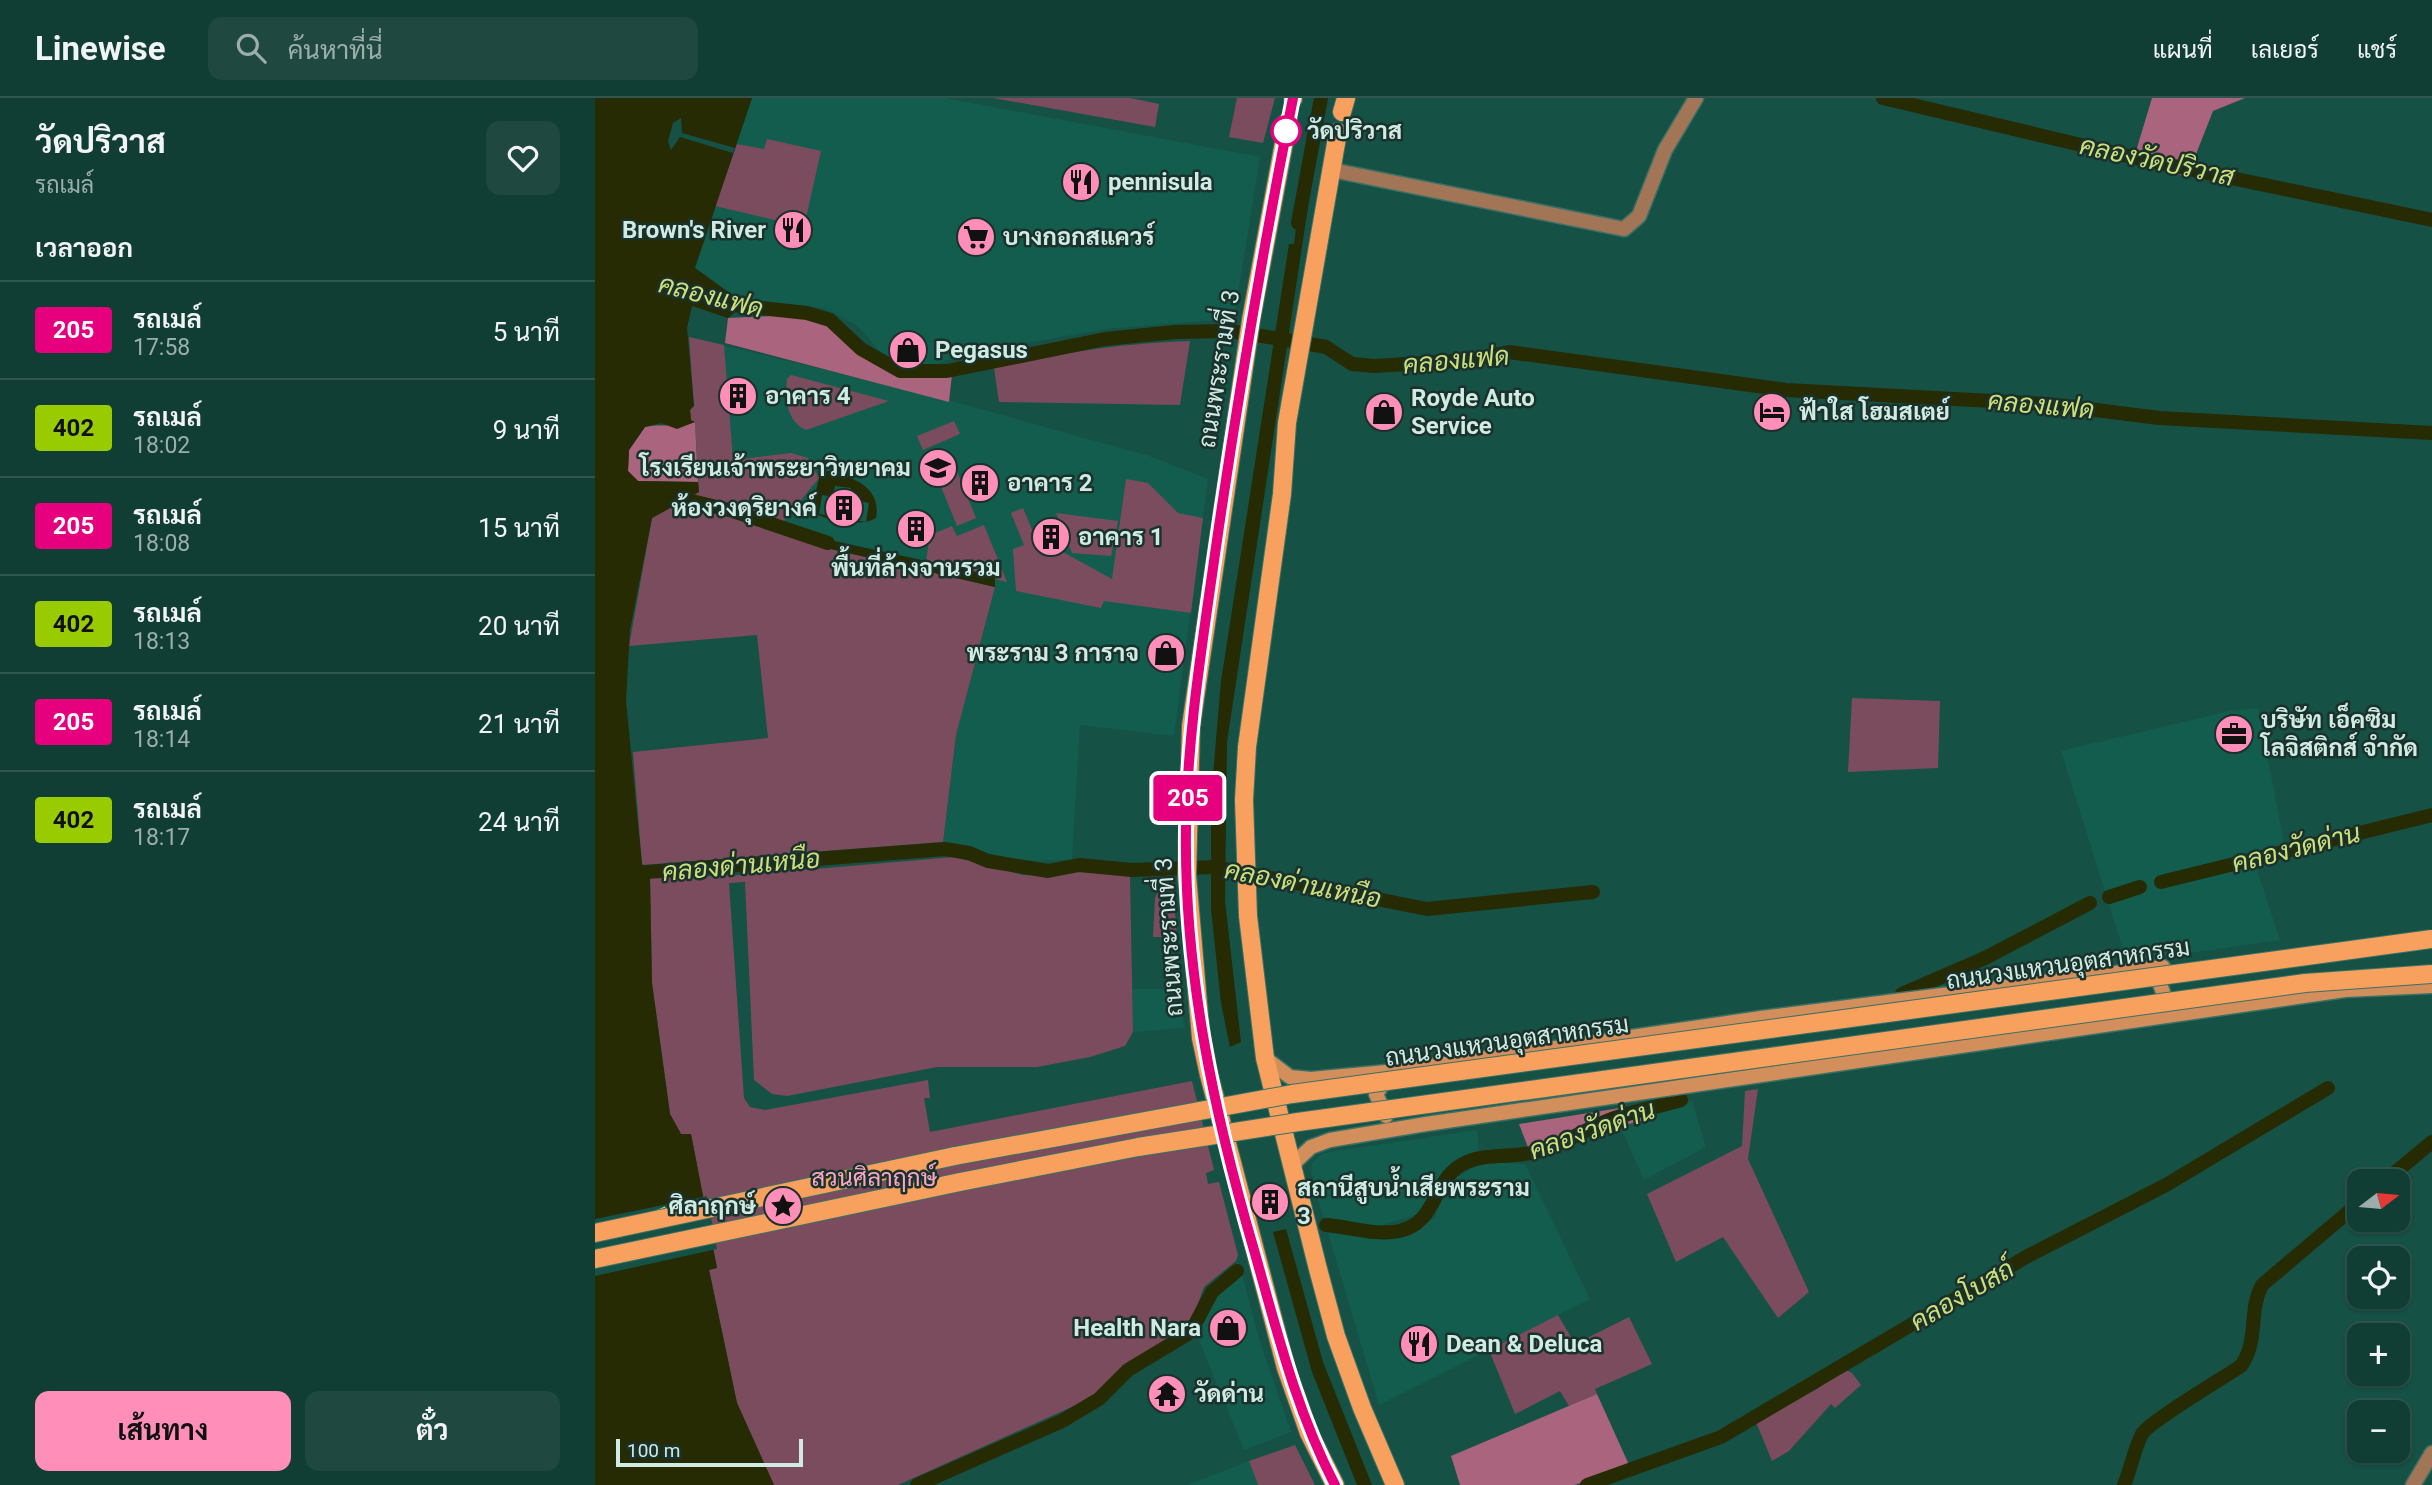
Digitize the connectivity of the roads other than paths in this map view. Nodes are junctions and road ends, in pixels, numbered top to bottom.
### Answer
1 (1696, 98) edge
2 (1288, 121) dead end
3 (1338, 132) dead end
4 (1332, 170) junction
5 (2432, 937) edge
6 (2137, 970) junction
7 (2432, 974) edge
8 (2432, 986) edge
9 (2147, 1019) junction
10 (1265, 1058) junction
11 (1397, 1071) junction
12 (1409, 1126) junction
13 (1292, 1165) junction
14 (595, 1233) edge
15 (595, 1259) edge
16 (2432, 1452) edge
17 (1335, 1485) edge
18 (1395, 1485) edge
19 (2413, 1485) edge

1 - 4 street
2 - 17 main road, ถนนพระรามที่ 3
3 - 4 main road
4 - 10 main road
5 - 6 main road, ถนนวงแหวนอุตสาหกรรม
5 - 14 main road, ถนนวงแหวนอุตสาหกรรม, bridge
6 - 9 main road
6 - 11 main road, ถนนวงแหวนอุตสาหกรรม
7 - 15 main road, ถนนวงแหวนอุตสาหกรรม, bridge
8 - 9 main road
9 - 12 main road
10 - 11 main road, ถนนวงแหวนอุตสาหกรรม
10 - 13 main road
11 - 12 main road
12 - 13 main road
13 - 18 main road
16 - 19 street

